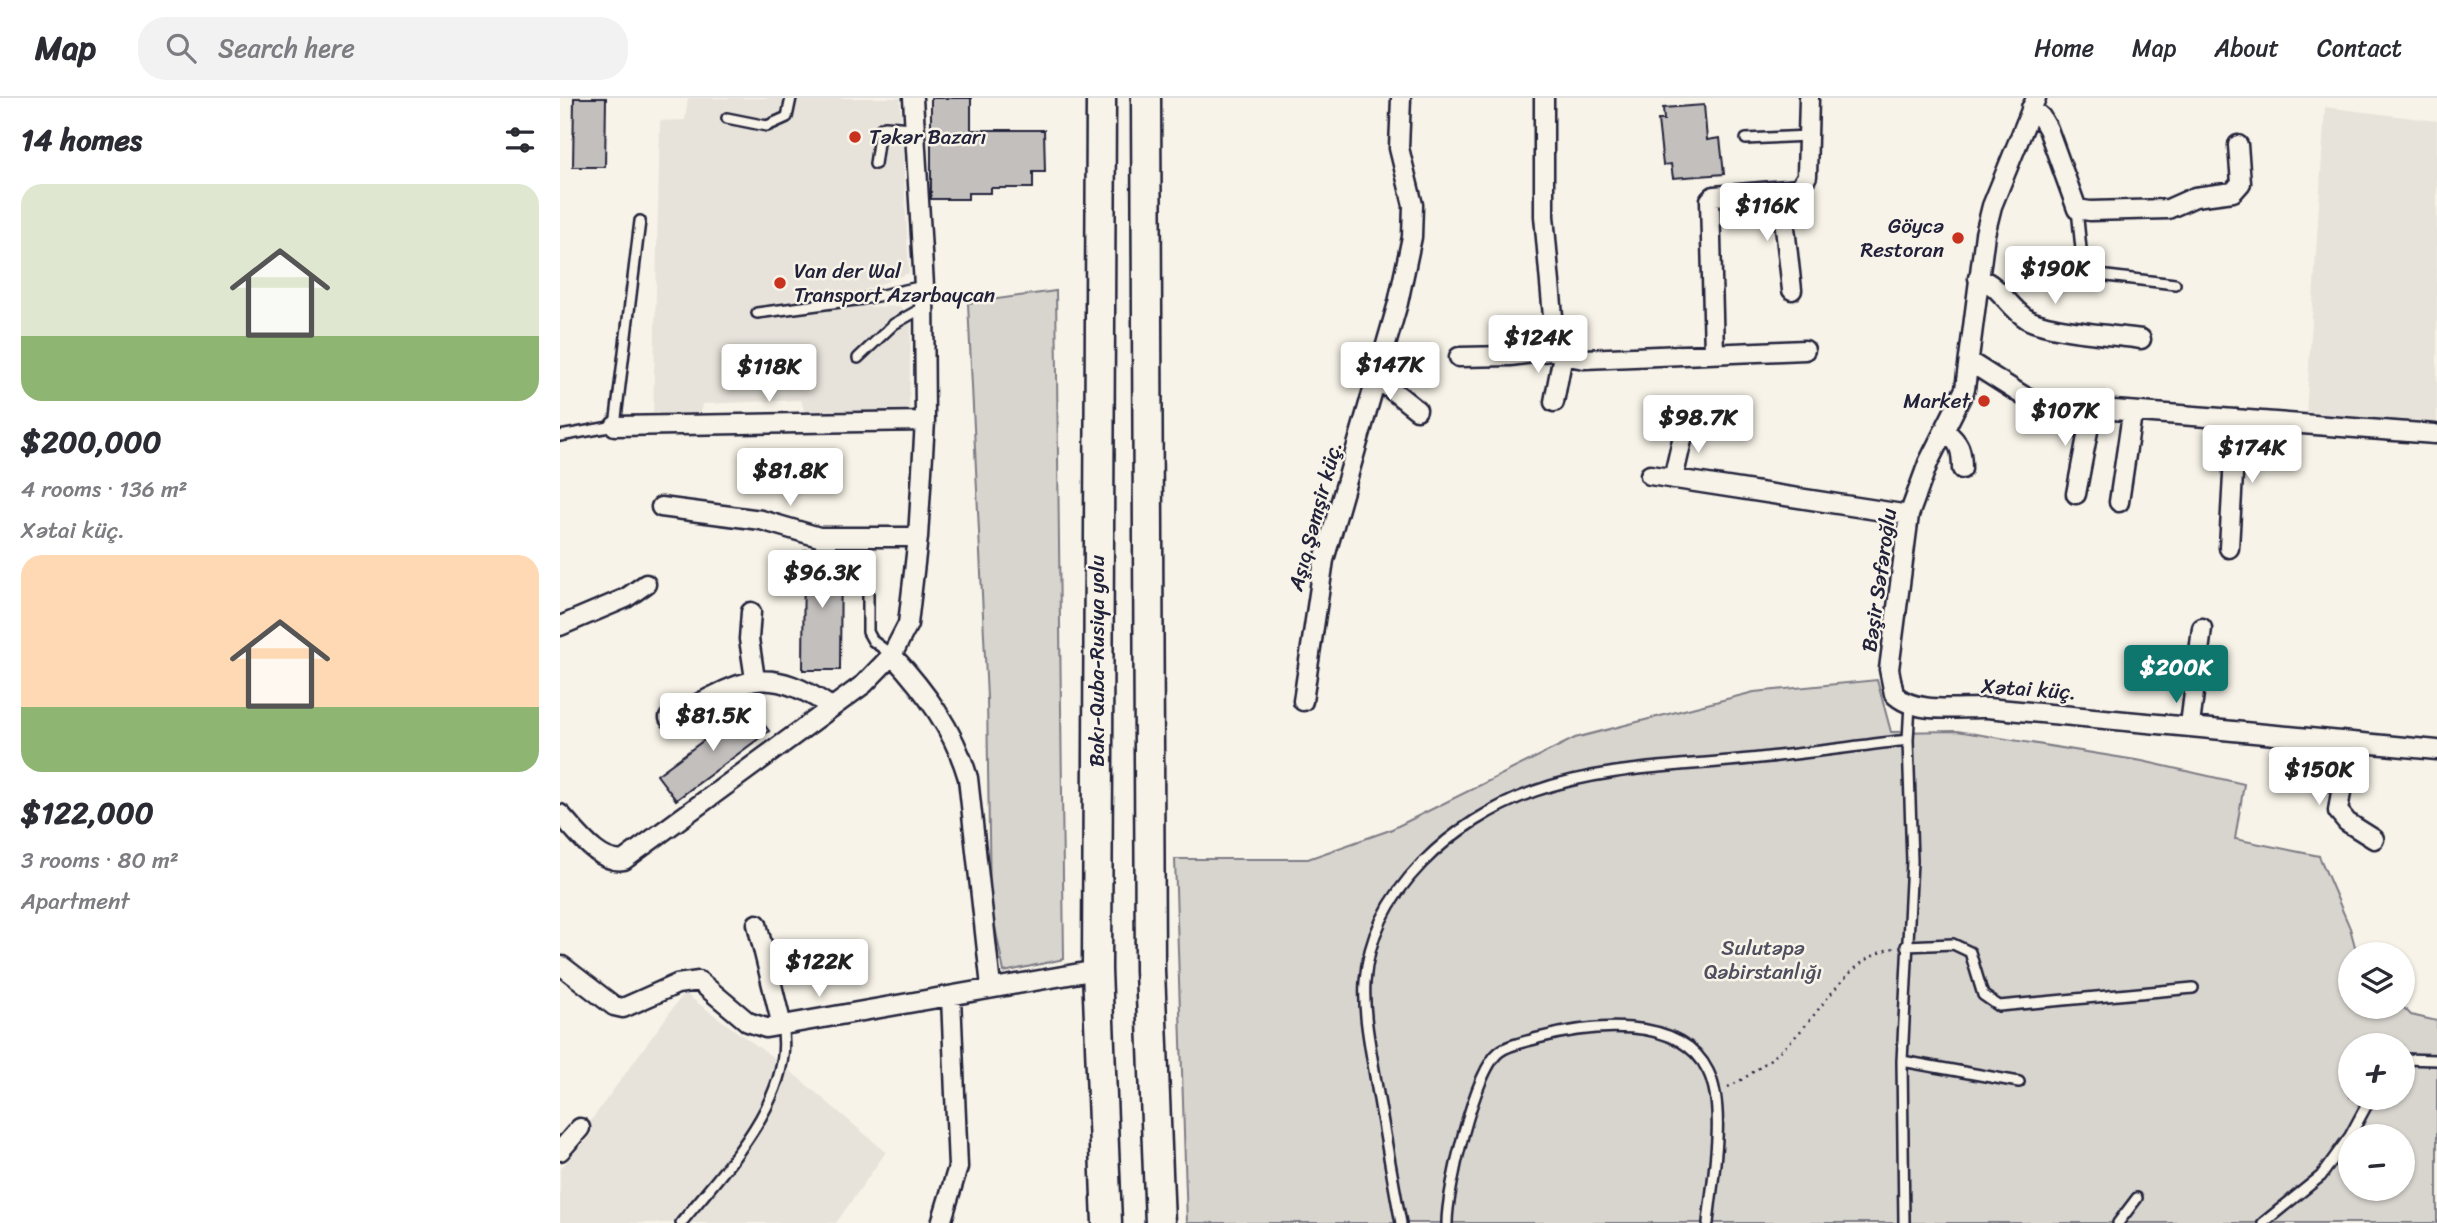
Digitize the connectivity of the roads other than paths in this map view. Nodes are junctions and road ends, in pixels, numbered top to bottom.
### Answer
1 (791, 98) edge
2 (913, 98) edge
3 (1092, 98) edge
4 (1101, 98) edge
5 (1146, 98) edge
6 (1401, 98) edge
7 (1544, 98) edge
8 (1809, 98) edge
9 (2033, 103) edge
10 (727, 118) dead end
11 (914, 128) junction
12 (1808, 136) junction
13 (1746, 139) dead end
14 (2238, 145) dead end
15 (875, 164) dead end
16 (1101, 169) junction
17 (1781, 192) junction
18 (2077, 209) junction
19 (640, 221) dead end
20 (1978, 278) junction
21 (2175, 284) dead end
22 (925, 286) junction
23 (1792, 290) dead end
24 (925, 307) junction
25 (757, 313) dead end
26 (2141, 339) dead end
27 (1805, 350) dead end
28 (1560, 352) junction
29 (1714, 353) junction
30 (1459, 357) dead end
31 (858, 358) dead end
32 (1970, 362) junction
33 (1376, 381) junction
34 (1554, 402) dead end
35 (1417, 410) dead end
36 (2092, 410) junction
37 (2132, 414) junction
38 (2236, 419) junction
39 (925, 421) junction
40 (1686, 422) dead end
41 (615, 426) junction
42 (1945, 431) junction
43 (2435, 434) dead end
44 (560, 436) edge
45 (1962, 469) dead end
46 (1650, 475) dead end
47 (1674, 479) junction
48 (2076, 494) dead end
49 (2119, 502) dead end
50 (661, 507) dead end
51 (1909, 515) junction
52 (918, 537) junction
53 (2229, 548) dead end
54 (868, 568) dead end
55 (646, 584) dead end
56 (751, 612) dead end
57 (560, 626) edge
58 (2202, 628) dead end
59 (892, 655) junction
60 (755, 679) junction
61 (1303, 701) dead end
62 (1910, 704) junction
63 (831, 707) junction
64 (669, 718) dead end
65 (2190, 725) junction
66 (1908, 740) junction
67 (2349, 742) junction
68 (2437, 750) edge
69 (560, 814) edge
70 (2374, 839) dead end
71 (757, 924) dead end
72 (1906, 946) junction
73 (562, 966) dead end
74 (1097, 970) junction
75 (991, 987) junction
76 (2193, 988) dead end
77 (951, 997) junction
78 (782, 1026) junction
79 (2415, 1059) edge
80 (2437, 1060) edge
81 (1902, 1061) junction
82 (2020, 1082) dead end
83 (580, 1128) dead end
84 (560, 1151) edge
85 (2338, 1153) edge
86 (2137, 1198) dead end
87 (681, 1223) edge
88 (941, 1223) edge
89 (1107, 1223) edge
90 (1160, 1223) edge
91 (1401, 1223) edge
92 (1447, 1223) edge
93 (1708, 1223) edge
94 (1904, 1223) edge
95 (2118, 1223) edge
96 (2263, 1223) edge

1 - 10 lane
2 - 11 street
3 - 16 highway
4 - 16 highway, Bakı-Quba-Rusiya yolu
5 - 90 highway
6 - 33 street, Aşıq Şəmşir küç.
7 - 28 street
8 - 12 street
9 - 18 street
9 - 20 street, Bəşir Səfəroğlu
11 - 15 lane
11 - 22 street
12 - 13 lane
12 - 17 street
14 - 18 street
16 - 74 highway, Bakı-Quba-Rusiya yolu
17 - 23 street
17 - 29 street
18 - 21 lane
19 - 41 lane
20 - 26 street
20 - 32 street, Bəşir Səfəroğlu
22 - 24 street
22 - 25 lane
24 - 31 lane
24 - 39 street
27 - 29 street
28 - 29 street
28 - 30 street
28 - 34 street
32 - 36 street
32 - 42 street, Bəşir Səfəroğlu
33 - 35 street
33 - 61 street, Aşıq Şəmşir küç.
36 - 37 street
36 - 48 street
37 - 38 street
37 - 49 street
38 - 43 street
38 - 53 street
39 - 41 street
39 - 52 street
40 - 47 street
41 - 44 lane
42 - 45 street
42 - 51 street, Bəşir Səfəroğlu
46 - 47 street
47 - 51 street
50 - 52 street
51 - 62 street, Bəşir Səfəroğlu
52 - 59 street
54 - 59 lane
55 - 57 street
56 - 60 street
58 - 65 street
59 - 63 street
59 - 75 street
60 - 63 street
60 - 64 street
62 - 65 street, Xətai küç.
62 - 66 lane
63 - 69 street
65 - 67 street, Xətai küç.
66 - 72 lane
66 - 91 lane
67 - 68 street, Xətai küç.
67 - 70 street
71 - 78 street
72 - 76 lane
72 - 81 lane
73 - 78 street
74 - 75 street
74 - 89 highway, Bakı-Quba-Rusiya yolu
75 - 77 street
77 - 78 street
77 - 88 street
78 - 87 lane
79 - 80 lane
81 - 82 lane
81 - 94 lane
83 - 84 street
85 - 96 lane
86 - 95 lane
92 - 93 lane

